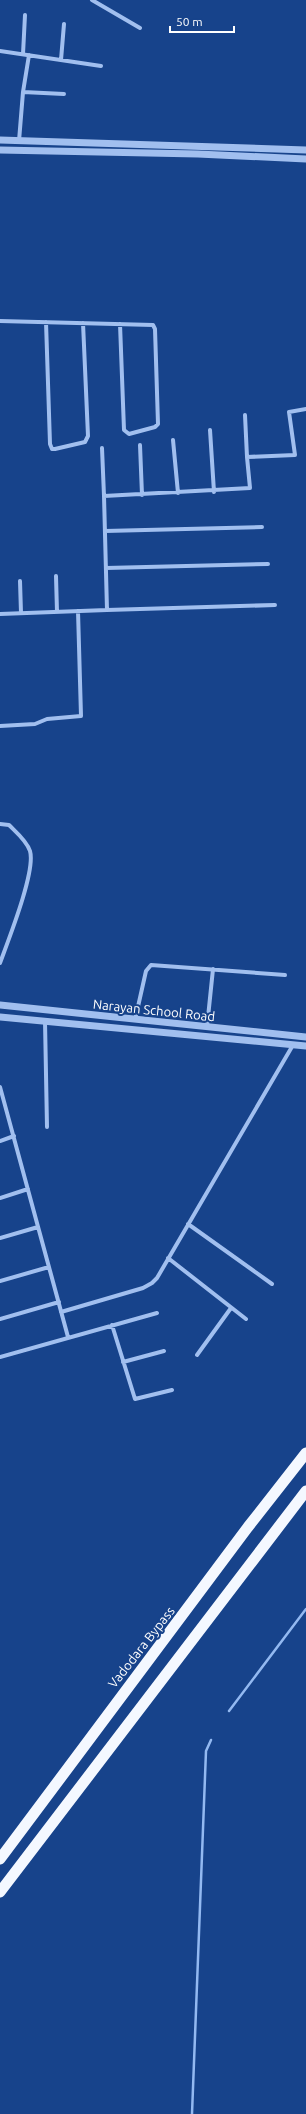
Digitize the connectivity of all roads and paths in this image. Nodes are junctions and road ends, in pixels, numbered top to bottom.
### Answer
1 (92, 0) edge
2 (25, 15) dead end
3 (64, 24) dead end
4 (140, 28) dead end
5 (0, 50) edge
6 (23, 54) junction
7 (29, 55) junction
8 (62, 60) junction
9 (101, 66) dead end
10 (23, 92) junction
11 (64, 94) dead end
12 (0, 140) edge
13 (19, 141) junction
14 (0, 150) edge
15 (306, 150) edge
16 (306, 159) edge
17 (0, 321) edge
18 (46, 322) junction
19 (83, 323) junction
20 (120, 324) junction
21 (306, 409) edge
22 (245, 416) dead end
23 (210, 430) dead end
24 (173, 440) dead end
25 (140, 445) dead end
26 (102, 448) dead end
27 (247, 457) junction
28 (214, 492) junction
29 (178, 493) junction
30 (142, 494) junction
31 (104, 496) junction
32 (262, 527) dead end
33 (105, 531) junction
34 (268, 564) dead end
35 (106, 568) junction
36 (56, 576) dead end
37 (20, 581) dead end
38 (275, 605) dead end
39 (107, 610) junction
40 (78, 611) junction
41 (57, 612) junction
42 (21, 613) junction
43 (0, 614) edge
44 (0, 726) edge
45 (0, 824) edge
46 (0, 963) edge
47 (212, 969) junction
48 (285, 975) dead end
49 (0, 1005) edge
50 (0, 1017) edge
51 (135, 1020) junction
52 (45, 1021) junction
53 (208, 1027) junction
54 (306, 1037) edge
55 (293, 1044) junction
56 (306, 1046) edge
57 (0, 1087) edge
58 (47, 1127) dead end
59 (14, 1136) junction
60 (0, 1141) edge
61 (28, 1189) junction
62 (0, 1198) edge
63 (188, 1224) junction
64 (38, 1226) junction
65 (0, 1238) edge
66 (168, 1258) junction
67 (49, 1266) junction
68 (0, 1281) edge
69 (272, 1284) dead end
70 (59, 1302) junction
71 (231, 1308) junction
72 (62, 1312) junction
73 (157, 1313) dead end
74 (0, 1319) edge
75 (246, 1319) dead end
76 (112, 1325) junction
77 (68, 1337) junction
78 (164, 1351) dead end
79 (197, 1354) dead end
80 (0, 1356) edge
81 (123, 1362) junction
82 (172, 1390) dead end
83 (306, 1453) edge
84 (306, 1491) edge
85 (0, 1858) edge
86 (0, 1892) edge

1 - 4 street
2 - 6 street
3 - 8 street
5 - 6 street
6 - 7 street
7 - 8 street
7 - 10 street
8 - 9 street
10 - 11 street
10 - 13 street
12 - 13 street
13 - 15 street
14 - 16 street
17 - 18 street
18 - 19 street
18 - 19 street
19 - 20 street
20 - 20 street
21 - 27 street
22 - 27 street
23 - 28 street
24 - 29 street
25 - 30 street
26 - 31 street
27 - 28 street
28 - 29 street
29 - 30 street
30 - 31 street
31 - 33 street
32 - 33 street
33 - 35 street
34 - 35 street
35 - 39 street
36 - 41 street
37 - 42 street
38 - 39 street
39 - 40 street
40 - 41 street
40 - 44 street
41 - 42 street
42 - 43 street
45 - 46 street
47 - 48 street
47 - 51 street
47 - 53 street
49 - 51 street, Narayan School Road
50 - 52 street
51 - 53 street, Narayan School Road
52 - 55 street
52 - 58 street
53 - 54 street, Narayan School Road
55 - 56 street
55 - 63 street
57 - 59 street
59 - 60 street
59 - 61 street
61 - 62 street
61 - 64 street
63 - 66 street
63 - 69 street
64 - 65 street
64 - 67 street
66 - 71 street
66 - 72 street
67 - 68 street
67 - 70 street
70 - 72 street
70 - 74 street
71 - 75 street
71 - 79 street
72 - 77 street
73 - 76 street
76 - 77 street
76 - 81 street
77 - 80 street
78 - 81 street
81 - 82 street
83 - 85 highway, Vadodara Bypass
84 - 86 highway

